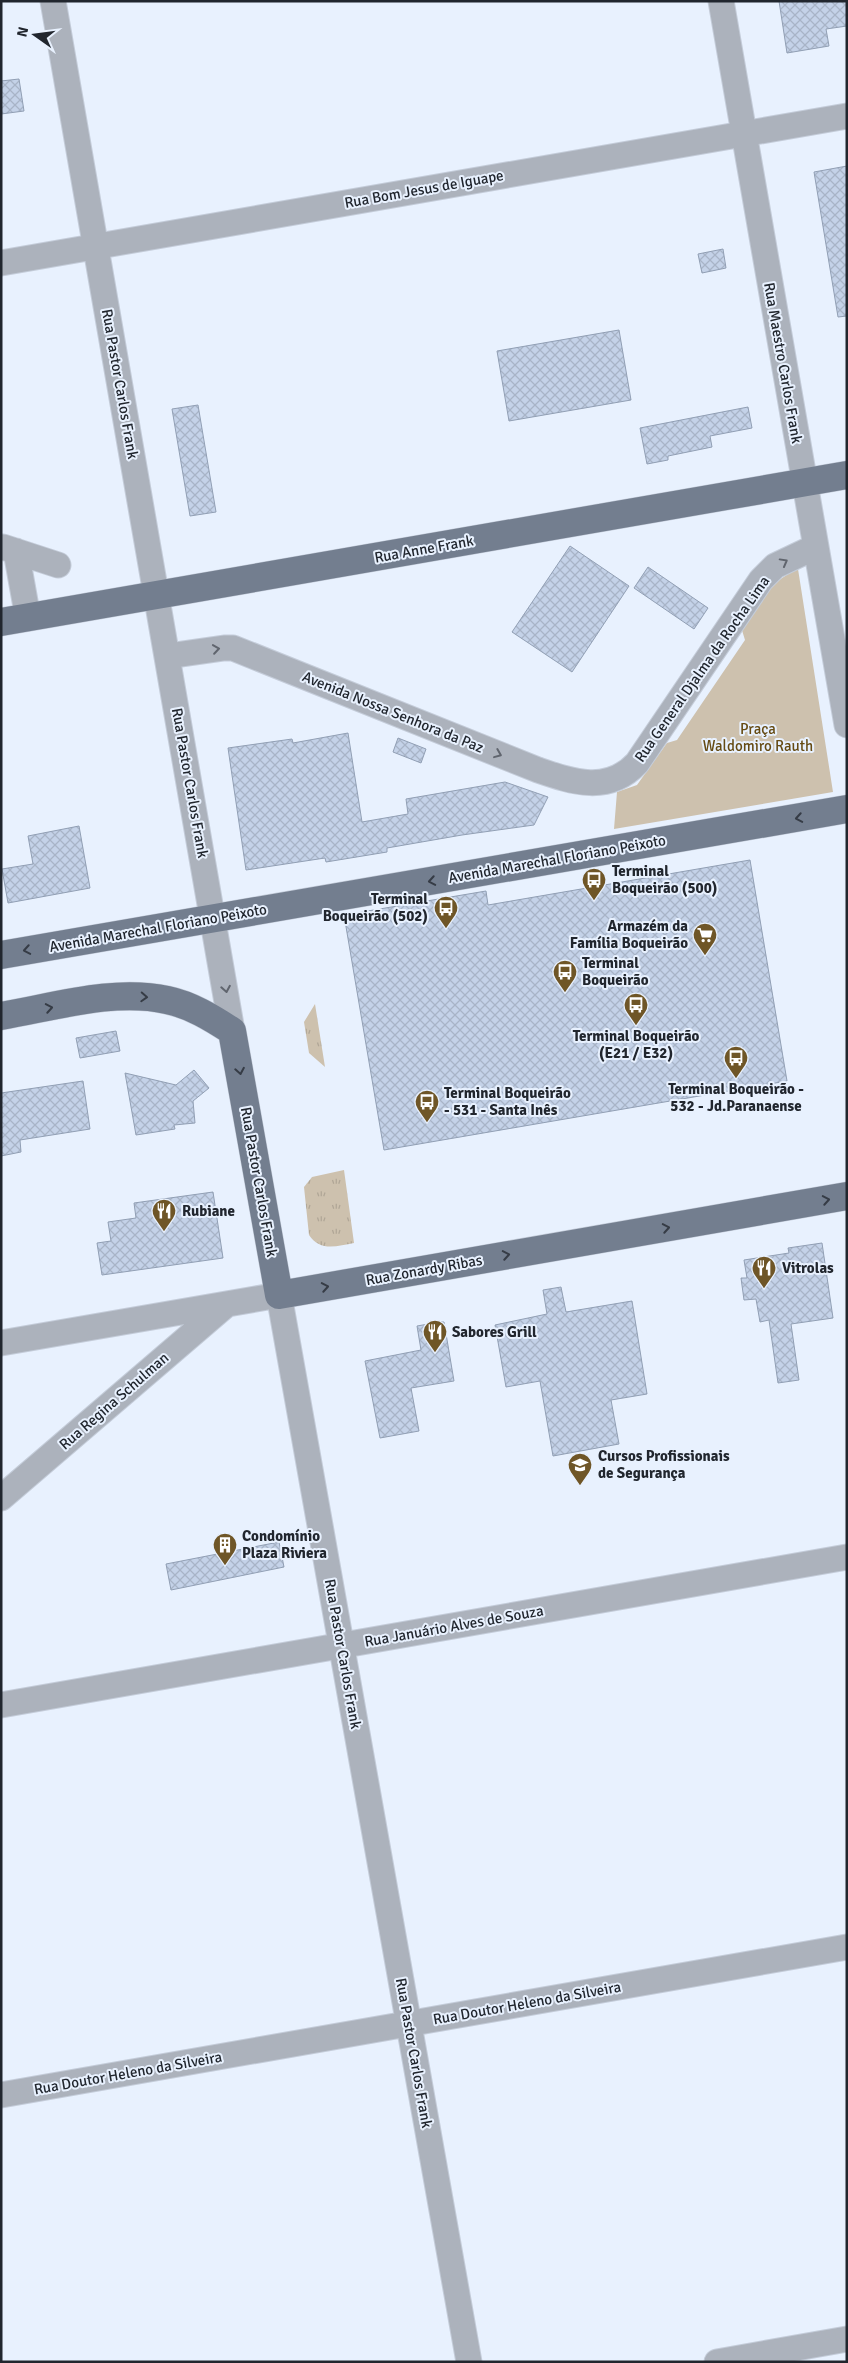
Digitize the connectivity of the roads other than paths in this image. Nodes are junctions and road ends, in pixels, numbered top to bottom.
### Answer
1 (53, 1) edge
2 (721, 1) edge
3 (847, 116) edge
4 (744, 134) junction
5 (96, 246) junction
6 (1, 263) edge
7 (847, 475) edge
8 (804, 483) junction
9 (815, 547) junction
10 (9, 549) edge
11 (58, 564) dead end
12 (157, 595) junction
13 (28, 618) junction
14 (1, 622) edge
15 (168, 656) junction
16 (847, 726) edge
17 (618, 780) joint
18 (847, 809) edge
19 (214, 918) junction
20 (1, 955) edge
21 (1, 1016) edge
22 (232, 1031) junction
23 (847, 1196) edge
24 (279, 1295) junction
25 (227, 1304) junction
26 (1, 1343) edge
27 (1, 1498) edge
28 (847, 1557) edge
29 (342, 1645) junction
30 (1, 1705) edge
31 (847, 1947) edge
32 (409, 2024) junction
33 (1, 2095) edge
34 (847, 2339) edge
35 (469, 2362) edge
36 (717, 2362) edge

1 - 5 street, Rua Pastor Carlos Frank
2 - 4 street, Rua Maestro Carlos Frank
3 - 4 street, Rua Bom Jesus de Iguape
4 - 5 street, Rua Bom Jesus de Iguape
4 - 8 street, Rua Maestro Carlos Frank
5 - 6 street, Rua Bom Jesus de Iguape
5 - 12 street, Rua Pastor Carlos Frank
7 - 8 main road, Rua Anne Frank
8 - 9 street, Rua Maestro Carlos Frank
8 - 12 main road, Rua Anne Frank
9 - 16 street, Rua Maestro Carlos Frank
17 -> 9 street, Rua General Djalma da Rocha Lima
10 - 11 street
10 - 13 street
12 - 13 main road, Rua Anne Frank
12 - 15 street, Rua Pastor Carlos Frank
13 - 14 main road, Rua Anne Frank
15 -> 17 street, Avenida Nossa Senhora da Paz
15 - 19 street, Rua Pastor Carlos Frank
18 -> 19 main road, Avenida Marechal Floriano Peixoto
19 -> 20 main road, Avenida Marechal Floriano Peixoto
19 -> 22 street, Rua Pastor Carlos Frank
21 -> 22 main road
22 -> 24 main road, Rua Pastor Carlos Frank
24 -> 23 main road, Rua Zonardy Ribas
24 - 25 street, Rua Zonardy Ribas
24 - 29 street, Rua Pastor Carlos Frank
25 - 26 street, Rua Zonardy Ribas
25 - 27 street, Rua Regina Schulman
28 - 29 street, Rua Januário Alves de Souza
29 - 30 street, Rua Januário Alves de Souza
29 - 32 street, Rua Pastor Carlos Frank
31 - 32 street, Rua Doutor Heleno da Silveira
32 - 33 street, Rua Doutor Heleno da Silveira
32 - 35 street, Rua Pastor Carlos Frank
34 - 36 street

